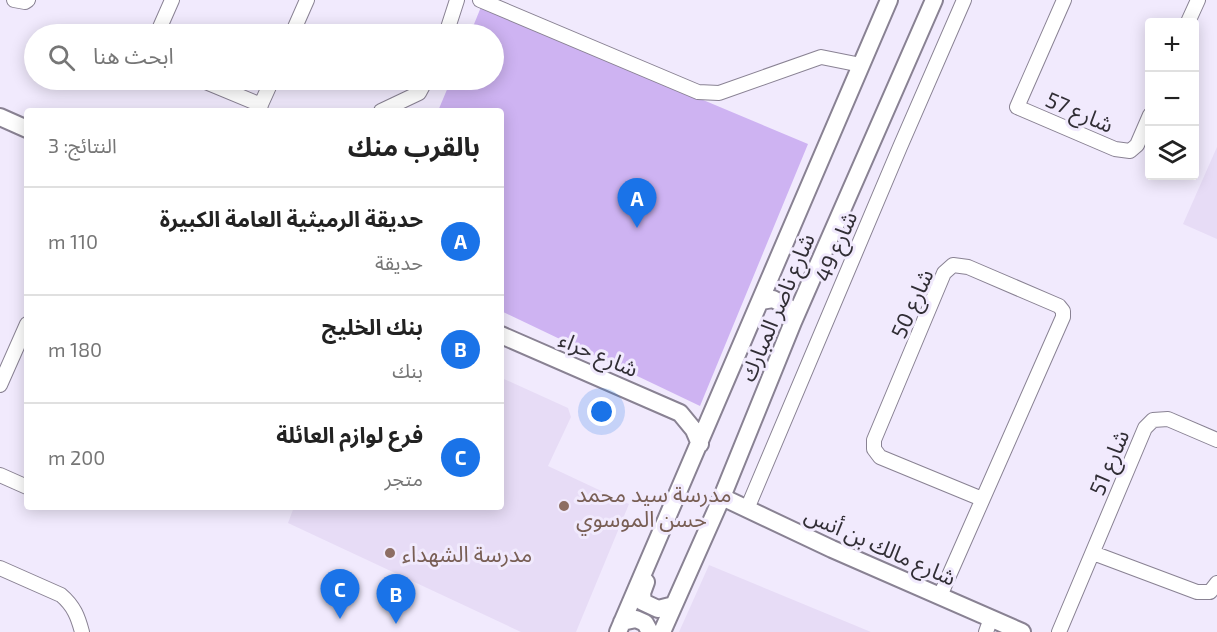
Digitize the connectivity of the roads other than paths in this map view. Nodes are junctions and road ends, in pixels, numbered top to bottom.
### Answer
1 (14, 0) edge
2 (28, 0) edge
3 (172, 0) edge
4 (307, 0) edge
5 (457, 0) edge
6 (480, 0) edge
7 (889, 0) edge
8 (934, 0) edge
9 (964, 0) edge
10 (1064, 0) edge
11 (1198, 0) edge
12 (1190, 18) edge
13 (161, 24) edge
14 (296, 24) edge
15 (449, 24) edge
16 (861, 65) junction
17 (222, 90) edge
18 (268, 90) edge
19 (421, 90) edge
20 (260, 108) edge
21 (387, 108) edge
22 (0, 117) edge
23 (1145, 125) edge
24 (24, 128) edge
25 (761, 301) junction
26 (793, 322) junction
27 (24, 331) edge
28 (504, 336) edge
29 (0, 385) edge
30 (717, 404) junction
31 (680, 413) junction
32 (1217, 440) edge
33 (700, 444) junction
34 (0, 475) edge
35 (24, 486) edge
36 (722, 497) junction
37 (982, 499) junction
38 (747, 509) junction
39 (1093, 553) junction
40 (651, 557) junction
41 (0, 568) edge
42 (1217, 583) edge
43 (940, 596) junction
44 (674, 605) junction
45 (988, 625) edge
46 (620, 627) edge
47 (82, 632) edge
48 (650, 632) edge
49 (662, 632) edge
50 (1022, 632) edge
51 (1059, 632) edge

1 - 2 street
3 - 13 street
4 - 14 street
5 - 15 street
6 - 16 street
7 - 16 street, شارع ناصر المبارك
8 - 26 street, شارع ناصر المبارك
9 - 38 street, شارع 49
10 - 23 street, شارع 57
11 - 12 street
16 - 25 street, شارع ناصر المبارك
17 - 20 street
18 - 20 street
19 - 21 street
22 - 24 street
25 - 26 street
25 - 30 street, شارع ناصر المبارك
26 - 36 street, شارع ناصر المبارك
27 - 29 street
28 - 31 street, شارع حراء
30 - 31 street
30 - 33 street, شارع ناصر المبارك
31 - 33 street
32 - 39 street, شارع 51
33 - 40 street, شارع ناصر المبارك
34 - 35 street
36 - 38 street, شارع مالك بن أنس
36 - 44 street, شارع ناصر المبارك
37 - 37 street, شارع 50
37 - 43 street, شارع 50
38 - 43 street, شارع مالك بن أنس
39 - 42 street
39 - 51 street, شارع 51
40 - 44 street
40 - 46 street, شارع ناصر المبارك
41 - 47 street
43 - 45 street, شارع مالك بن أنس
44 - 49 street, شارع ناصر المبارك
45 - 50 street, شارع مالك بن أنس
46 - 48 street

